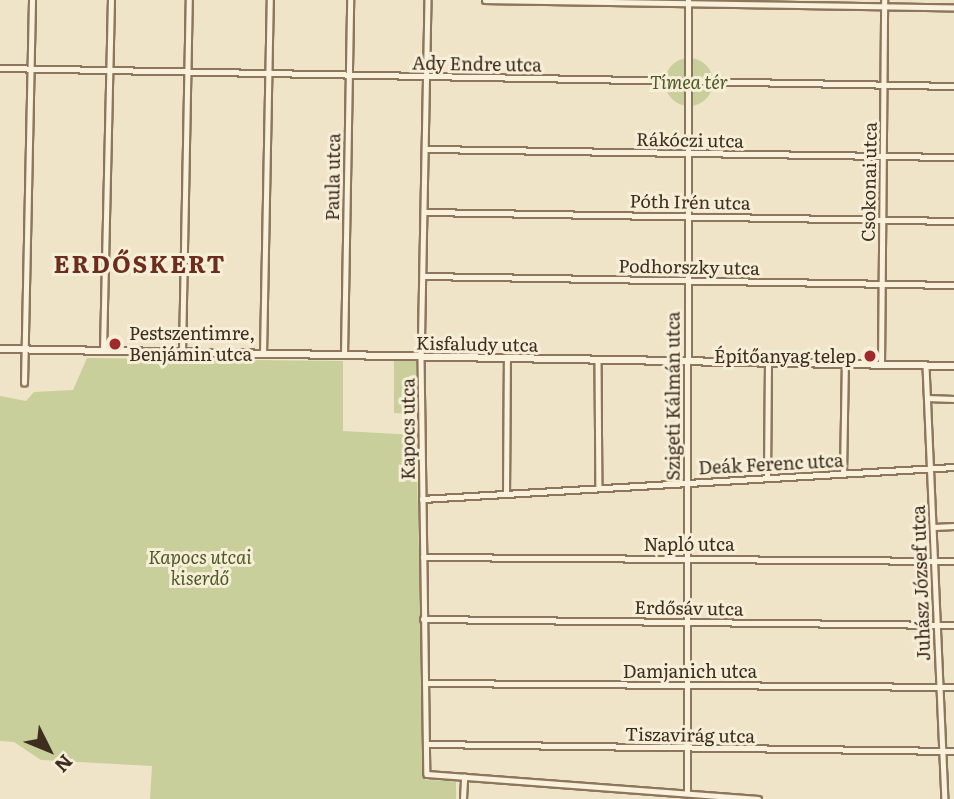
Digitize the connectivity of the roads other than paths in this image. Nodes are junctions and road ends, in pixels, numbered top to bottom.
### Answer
1 (32, 0) edge
2 (111, 0) edge
3 (188, 0) edge
4 (270, 0) edge
5 (349, 0) edge
6 (428, 0) edge
7 (485, 0) edge
8 (688, 2) edge
9 (884, 3) edge
10 (954, 7) edge
11 (0, 68) edge
12 (31, 69) junction
13 (110, 71) junction
14 (188, 73) junction
15 (268, 74) junction
16 (349, 76) junction
17 (427, 77) junction
18 (690, 82) junction
19 (884, 85) junction
20 (954, 86) edge
21 (426, 149) junction
22 (689, 154) junction
23 (884, 156) junction
24 (954, 157) edge
25 (425, 212) junction
26 (688, 216) junction
27 (883, 220) junction
28 (954, 221) edge
29 (423, 276) junction
30 (688, 281) junction
31 (882, 284) junction
32 (954, 285) edge
33 (0, 349) edge
34 (25, 349) junction
35 (103, 351) junction
36 (182, 352) junction
37 (263, 354) junction
38 (344, 355) junction
39 (421, 357) junction
40 (506, 358) junction
41 (598, 360) junction
42 (686, 360) junction
43 (768, 363) junction
44 (845, 364) junction
45 (881, 365) junction
46 (926, 366) junction
47 (954, 366) edge
48 (24, 383) dead end
49 (927, 398) junction
50 (954, 399) edge
51 (954, 467) edge
52 (930, 468) junction
53 (843, 474) junction
54 (767, 477) junction
55 (687, 482) junction
56 (599, 488) junction
57 (506, 494) junction
58 (422, 499) junction
59 (954, 526) edge
60 (933, 527) junction
61 (423, 557) junction
62 (687, 558) junction
63 (935, 561) junction
64 (954, 561) edge
65 (424, 619) junction
66 (687, 622) junction
67 (938, 624) junction
68 (954, 625) edge
69 (425, 682) junction
70 (687, 686) junction
71 (940, 687) junction
72 (954, 687) edge
73 (427, 744) junction
74 (688, 750) junction
75 (943, 751) junction
76 (954, 751) edge
77 (464, 777) junction
78 (652, 792) junction
79 (687, 792) junction
80 (463, 799) edge
81 (652, 799) edge
82 (758, 799) edge
83 (945, 799) edge

1 - 12 street
2 - 13 street
3 - 14 street
4 - 15 street
5 - 16 street, Paula utca
6 - 17 street, Kapocs utca
7 - 8 street
8 - 9 street
8 - 18 street, Szigeti Kálmán utca
9 - 10 street
9 - 19 street, Csokonai utca
11 - 12 street, Ady Endre utca
12 - 13 street, Ady Endre utca
12 - 34 street
13 - 14 street, Ady Endre utca
13 - 35 street
14 - 15 street, Ady Endre utca
14 - 36 street
15 - 16 street, Ady Endre utca
15 - 37 street
16 - 17 street, Ady Endre utca
16 - 38 street, Paula utca
17 - 18 street, Ady Endre utca
17 - 21 street, Kapocs utca
18 - 19 street, Ady Endre utca
18 - 22 street, Szigeti Kálmán utca
19 - 20 street, Ady Endre utca
19 - 23 street, Csokonai utca
21 - 22 street, Rákóczi utca
21 - 25 street, Kapocs utca
22 - 23 street, Rákóczi utca
22 - 26 street, Szigeti Kálmán utca
23 - 24 street, Rákóczi utca
23 - 27 street, Csokonai utca
25 - 26 street, Póth Irén utca
25 - 29 street, Kapocs utca
26 - 27 street, Póth Irén utca
26 - 30 street, Szigeti Kálmán utca
27 - 28 street, Póth Irén utca
27 - 31 street, Csokonai utca
29 - 30 street, Podhorszky utca
29 - 39 street, Kapocs utca
30 - 31 street, Podhorszky utca
30 - 42 street, Szigeti Kálmán utca
31 - 32 street, Podhorszky utca
31 - 45 street, Csokonai utca
33 - 34 street, Kisfaludy utca
34 - 35 street, Kisfaludy utca
34 - 48 street
35 - 36 street, Kisfaludy utca
36 - 37 street, Kisfaludy utca
37 - 38 street, Kisfaludy utca
38 - 39 street, Kisfaludy utca
39 - 40 street, Kisfaludy utca
39 - 58 street, Kapocs utca
40 - 41 street, Kisfaludy utca
40 - 57 street
41 - 42 street, Kisfaludy utca
41 - 56 street
42 - 43 street, Kisfaludy utca
42 - 55 street, Szigeti Kálmán utca
43 - 44 street, Kisfaludy utca
43 - 54 street
44 - 45 street, Kisfaludy utca
44 - 53 street
45 - 46 street, Kisfaludy utca
46 - 47 street, Kisfaludy utca
46 - 49 street, Juhász József utca
49 - 50 street
49 - 52 street, Juhász József utca
51 - 52 street, Deák Ferenc utca
52 - 53 street, Deák Ferenc utca
52 - 60 street, Juhász József utca
53 - 54 street, Deák Ferenc utca
54 - 55 street, Deák Ferenc utca
55 - 56 street, Deák Ferenc utca
55 - 62 street, Szigeti Kálmán utca
56 - 57 street, Deák Ferenc utca
57 - 58 street, Deák Ferenc utca
58 - 61 street, Kapocs utca
59 - 60 street
60 - 63 street, Juhász József utca
61 - 62 street, Napló utca
61 - 65 street, Kapocs utca
62 - 63 street, Napló utca
62 - 66 street, Szigeti Kálmán utca
63 - 64 street, Napló utca
63 - 67 street, Juhász József utca
65 - 66 street, Erdősáv utca
65 - 69 street, Kapocs utca
66 - 67 street, Erdősáv utca
66 - 70 street, Szigeti Kálmán utca
67 - 68 street, Erdősáv utca
67 - 71 street, Juhász József utca
69 - 70 street, Damjanich utca
69 - 73 street, Kapocs utca
70 - 71 street, Damjanich utca
70 - 74 street, Szigeti Kálmán utca
71 - 72 street, Damjanich utca
71 - 75 street, Juhász József utca
73 - 74 street, Tiszavirág utca
73 - 77 street, Kapocs utca
74 - 75 street, Tiszavirág utca
74 - 79 street, Szigeti Kálmán utca
75 - 76 street, Tiszavirág utca
75 - 83 street, Juhász József utca
77 - 78 street
77 - 80 street
78 - 79 street
78 - 81 street
79 - 82 street

